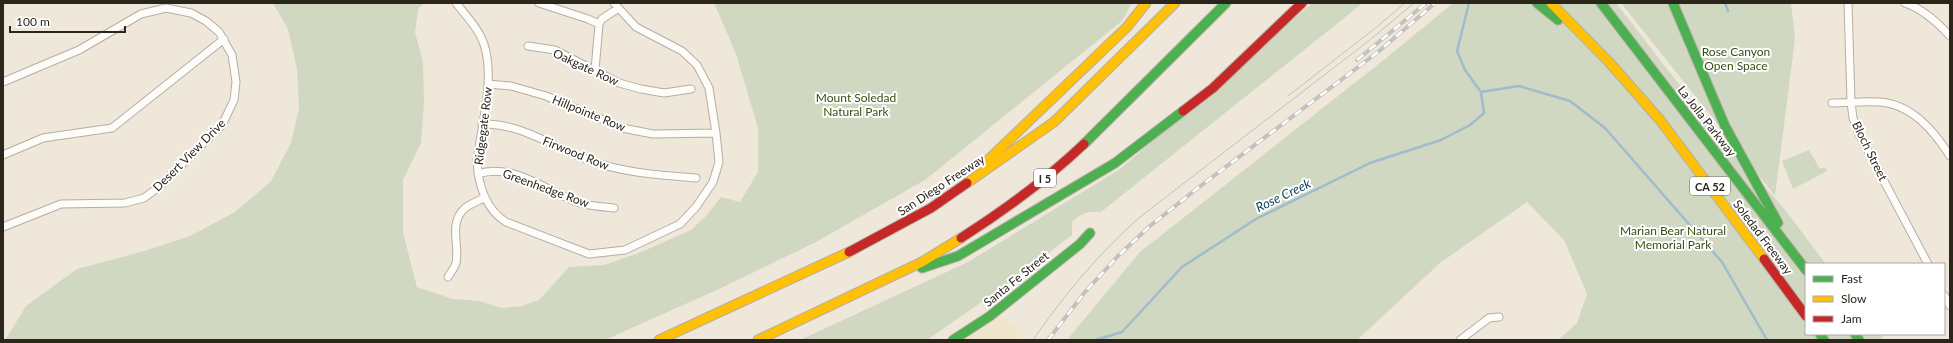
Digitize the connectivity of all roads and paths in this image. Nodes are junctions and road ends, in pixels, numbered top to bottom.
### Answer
1 (456, 3) edge
2 (539, 3) edge
3 (1145, 3) edge
4 (1175, 3) edge
5 (1226, 3) edge
6 (1235, 3) edge
7 (1302, 3) edge
8 (1537, 3) edge
9 (1551, 3) edge
10 (1601, 3) edge
11 (1673, 3) edge
12 (1680, 3) edge
13 (1848, 3) edge
14 (1905, 3) edge
15 (616, 6) edge
16 (599, 24) junction
17 (1950, 36) edge
18 (224, 39) junction
19 (1191, 39) junction
20 (528, 46) dead end
21 (1693, 50) junction
22 (1609, 62) junction
23 (595, 70) junction
24 (3, 82) edge
25 (488, 84) junction
26 (692, 89) dead end
27 (1851, 102) junction
28 (1832, 103) dead end
29 (482, 124) junction
30 (716, 132) junction
31 (3, 155) edge
32 (1950, 156) edge
33 (478, 174) junction
34 (696, 178) dead end
35 (955, 192) junction
36 (484, 198) junction
37 (614, 208) dead end
38 (3, 227) edge
39 (1090, 233) dead end
40 (1793, 253) junction
41 (1927, 263) edge
42 (1805, 269) edge
43 (448, 277) dead end
44 (874, 284) junction
45 (1945, 297) edge
46 (1950, 306) edge
47 (1805, 315) edge
48 (1499, 317) dead end
49 (659, 340) edge
50 (758, 340) edge
51 (953, 340) edge
52 (1460, 340) edge

1 - 25 street, Ridgegate Row
2 - 16 street
3 - 35 main road
4 - 35 main road, San Diego Freeway
5 - 19 main road, I 5
6 - 19 main road
7 - 44 main road
8 - 22 main road
9 - 22 main road
10 - 40 main road, La Jolla Parkway
11 - 21 main road
12 - 21 main road
13 - 27 street, Bloch Street
14 - 17 street
15 - 16 street
15 - 30 street, Ridgegate Row
16 - 23 street
18 - 24 street, Desert View Drive
18 - 31 street
18 - 38 street, Desert View Drive
19 - 44 main road, I 5
20 - 23 street, Oakgate Row
21 - 40 main road
22 - 47 main road, Soledad Freeway / CA 52
23 - 26 street, Oakgate Row
25 - 29 street, Ridgegate Row
25 - 30 street, Hillpointe Row
27 - 28 street
27 - 32 street
27 - 41 street, Bloch Street
29 - 33 street, Ridgegate Row
29 - 34 street, Firwood Row
30 - 36 street, Ridgegate Row
33 - 36 street, Ridgegate Row
33 - 37 street, Greenhedge Row
35 - 49 main road, San Diego Freeway
36 - 43 street
39 - 51 main road, Santa Fe Street
40 - 42 main road, Soledad Freeway
44 - 50 main road, I 5
45 - 46 street
48 - 52 street

